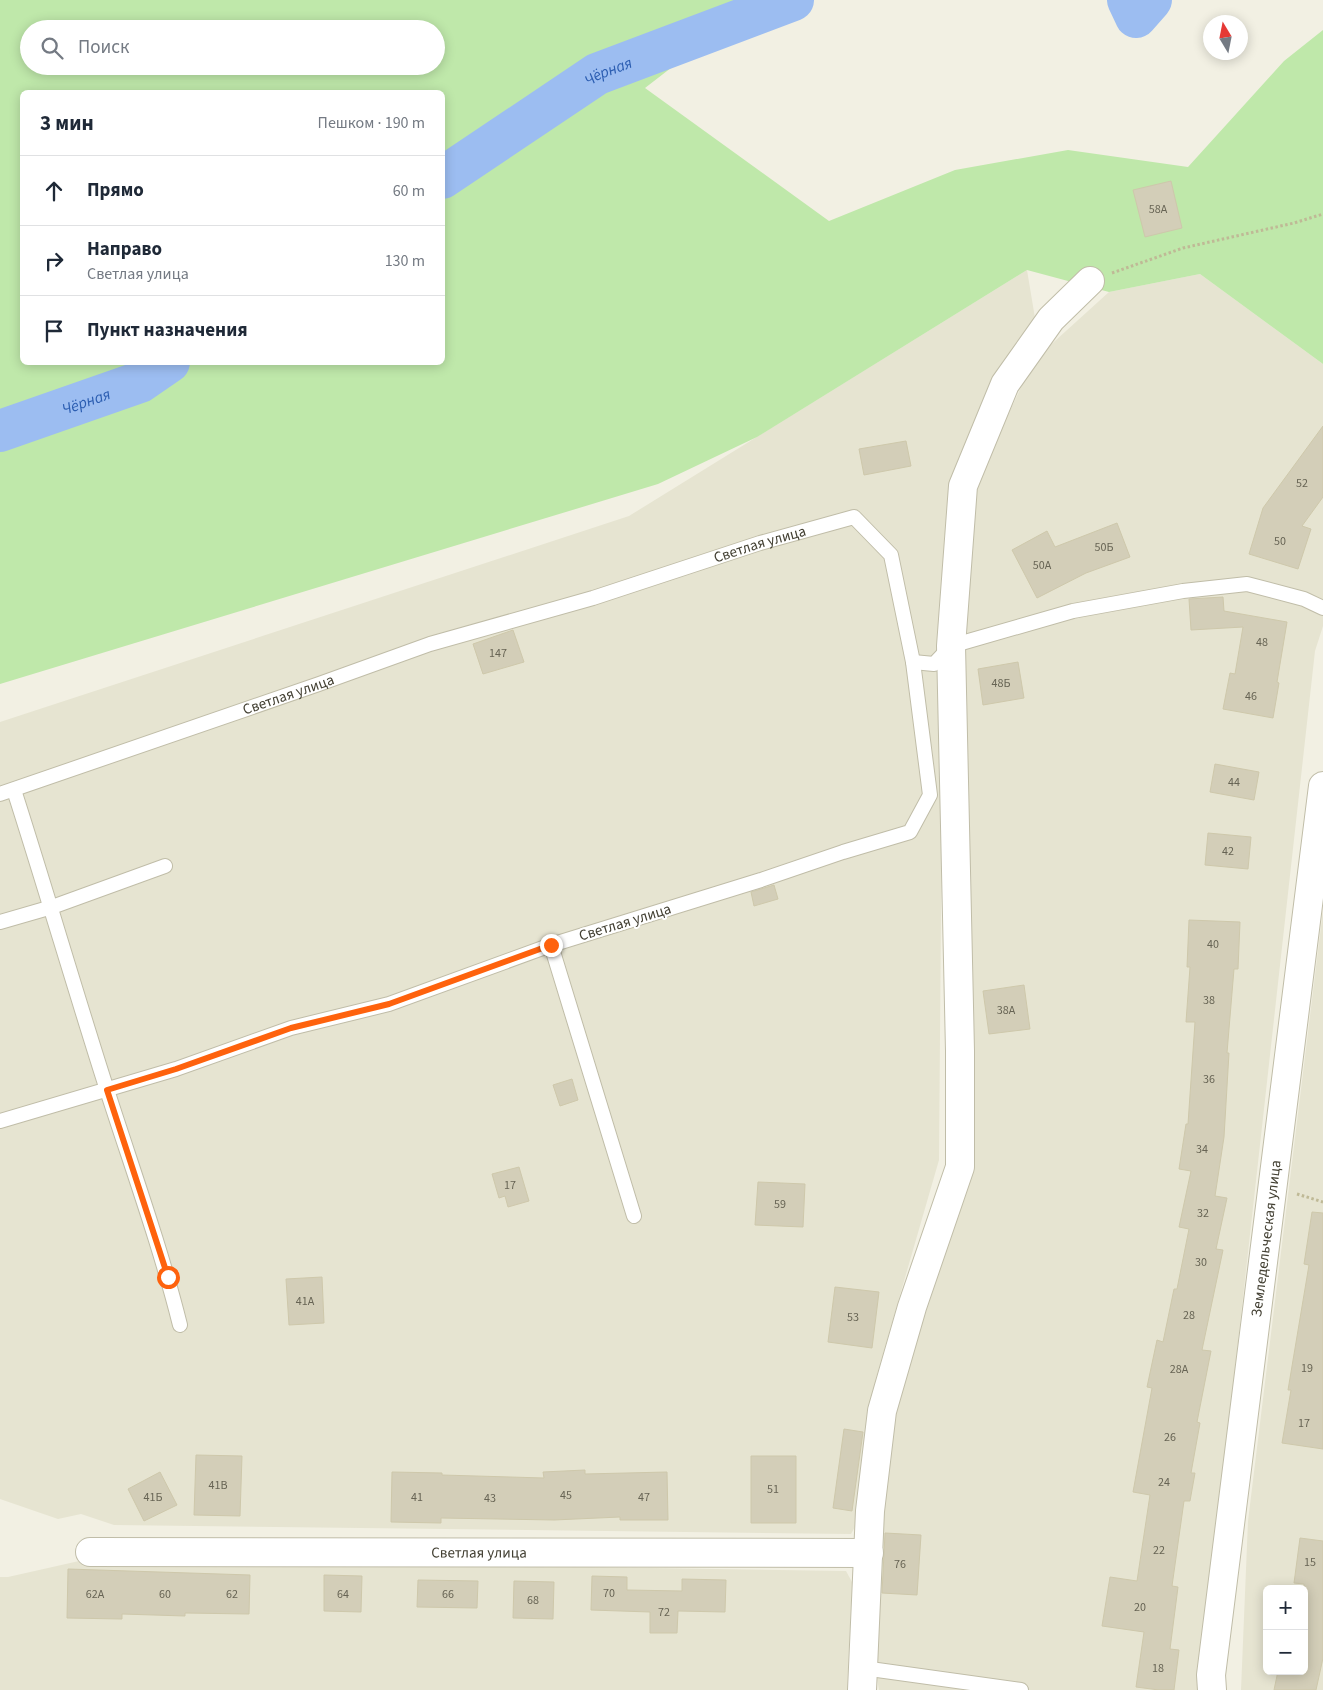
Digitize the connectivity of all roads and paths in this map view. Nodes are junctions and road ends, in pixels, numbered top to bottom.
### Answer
1 (1323, 214) edge
2 (1090, 281) joint
3 (1323, 608) edge
4 (951, 646) junction
5 (913, 662) junction
6 (1323, 786) edge
7 (14, 790) junction
8 (0, 794) edge
9 (165, 866) dead end
10 (52, 907) junction
11 (0, 922) edge
12 (551, 945) junction
13 (107, 1090) junction
14 (0, 1121) edge
15 (634, 1216) dead end
16 (180, 1325) dead end
17 (90, 1552) dead end
18 (868, 1553) junction
19 (862, 1679) edge
20 (1021, 1690) edge
21 (1212, 1690) edge

1 - 2 path
2 - 4 street
3 - 4 lane
4 - 5 lane
4 - 18 street
5 - 7 lane, Светлая улица
5 - 12 lane, Светлая улица
6 - 21 street, Земледельческая улица
7 - 8 lane, Светлая улица
7 - 10 lane
9 - 10 lane
10 - 11 lane
10 - 13 lane
12 - 13 lane, Светлая улица
12 - 15 lane
13 - 14 lane, Светлая улица
13 - 16 lane
17 - 18 street, Светлая улица
18 - 19 street
19 - 20 lane

